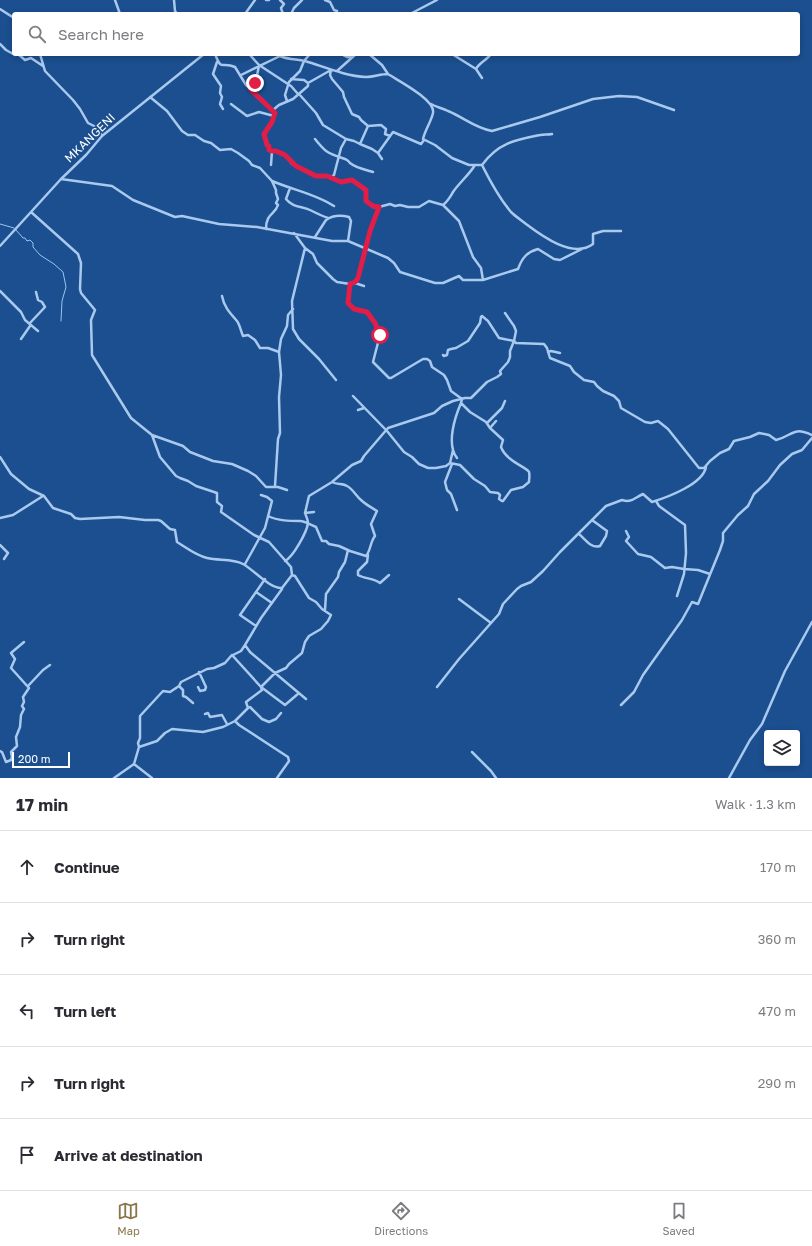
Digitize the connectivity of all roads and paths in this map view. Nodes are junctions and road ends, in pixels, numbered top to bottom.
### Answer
1 (115, 0) edge
2 (174, 0) edge
3 (255, 0) edge
4 (280, 0) edge
5 (302, 0) edge
6 (325, 0) edge
7 (437, 0) edge
8 (0, 9) edge
9 (119, 12) edge
10 (177, 12) edge
11 (246, 12) edge
12 (282, 12) edge
13 (292, 12) edge
14 (337, 12) edge
15 (414, 12) edge
16 (12, 17) edge
17 (0, 44) edge
18 (12, 53) edge
19 (20, 56) edge
20 (40, 56) edge
21 (201, 56) edge
22 (216, 56) edge
23 (251, 56) edge
24 (278, 56) edge
25 (282, 56) edge
26 (308, 56) edge
27 (345, 56) edge
28 (372, 56) edge
29 (455, 56) edge
30 (490, 56) edge
31 (352, 57) joint
32 (304, 61) junction
33 (217, 62) junction
34 (260, 65) junction
35 (43, 66) junction
36 (476, 69) junction
37 (331, 70) junction
38 (336, 71) junction
39 (388, 74) junction
40 (241, 75) junction
41 (482, 78) dead end
42 (291, 79) junction
43 (308, 83) junction
44 (288, 84) junction
45 (250, 89) junction
46 (299, 94) junction
47 (150, 97) junction
48 (287, 102) junction
49 (427, 102) junction
50 (232, 104) dead end
51 (223, 108) dead end
52 (273, 110) junction
53 (674, 110) dead end
54 (274, 116) junction
55 (368, 126) junction
56 (552, 134) dead end
57 (102, 136) junction
58 (390, 136) junction
59 (315, 139) dead end
60 (346, 139) junction
61 (424, 140) junction
62 (360, 144) junction
63 (272, 151) junction
64 (378, 153) junction
65 (339, 158) junction
66 (382, 159) dead end
67 (271, 164) dead end
68 (475, 165) junction
69 (482, 165) junction
70 (373, 172) dead end
71 (330, 178) junction
72 (61, 179) junction
73 (272, 181) junction
74 (290, 188) junction
75 (443, 204) junction
76 (334, 206) dead end
77 (379, 207) junction
78 (31, 212) junction
79 (329, 218) junction
80 (266, 229) junction
81 (620, 232) dead end
82 (294, 233) junction
83 (315, 237) junction
84 (348, 241) junction
85 (0, 246) edge
86 (305, 248) junction
87 (365, 248) junction
88 (582, 249) junction
89 (484, 280) junction
90 (355, 282) junction
91 (350, 284) junction
92 (364, 286) dead end
93 (0, 292) edge
94 (36, 292) dead end
95 (222, 296) dead end
96 (293, 309) junction
97 (505, 313) dead end
98 (30, 323) junction
99 (38, 331) dead end
100 (21, 339) dead end
101 (514, 341) junction
102 (279, 352) junction
103 (548, 352) junction
104 (560, 353) dead end
105 (443, 355) dead end
106 (336, 380) dead end
107 (353, 396) dead end
108 (462, 399) junction
109 (505, 401) dead end
110 (461, 403) junction
111 (364, 408) junction
112 (358, 410) dead end
113 (496, 421) dead end
114 (487, 423) junction
115 (490, 428) junction
116 (386, 431) junction
117 (152, 435) junction
118 (812, 437) edge
119 (453, 450) junction
120 (0, 457) edge
121 (457, 458) dead end
122 (451, 464) junction
123 (706, 466) junction
124 (332, 482) junction
125 (275, 486) junction
126 (287, 490) dead end
127 (261, 495) dead end
128 (44, 496) junction
129 (656, 501) junction
130 (457, 510) dead end
131 (314, 512) dead end
132 (305, 514) junction
133 (268, 516) junction
134 (0, 518) edge
135 (592, 520) junction
136 (308, 524) junction
137 (626, 530) dead end
138 (579, 534) junction
139 (259, 537) junction
140 (0, 545) edge
141 (348, 550) junction
142 (368, 554) junction
143 (4, 559) dead end
144 (285, 561) junction
145 (245, 564) junction
146 (684, 569) junction
147 (710, 574) junction
148 (292, 575) junction
149 (389, 575) dead end
150 (264, 579) junction
151 (282, 588) junction
152 (256, 592) junction
153 (677, 596) dead end
154 (459, 599) dead end
155 (272, 603) junction
156 (325, 610) junction
157 (812, 622) edge
158 (491, 623) junction
159 (256, 626) junction
160 (24, 642) dead end
161 (245, 645) junction
162 (232, 655) junction
163 (50, 665) dead end
164 (199, 672) junction
165 (275, 673) junction
166 (28, 686) junction
167 (179, 686) junction
168 (198, 687) dead end
169 (261, 687) junction
170 (437, 687) dead end
171 (299, 693) junction
172 (306, 699) dead end
173 (193, 704) dead end
174 (621, 705) dead end
175 (248, 708) junction
176 (281, 713) dead end
177 (205, 714) dead end
178 (236, 721) junction
179 (227, 724) junction
180 (139, 747) junction
181 (0, 750) edge
182 (472, 752) dead end
183 (134, 764) junction
184 (114, 778) edge
185 (152, 778) edge
186 (277, 778) edge
187 (496, 778) edge
188 (729, 778) edge

1 - 9 street
2 - 10 street
3 - 11 street
4 - 12 street
5 - 13 street
6 - 14 street
7 - 15 street
8 - 16 street
17 - 18 street
19 - 35 street
20 - 35 street
21 - 47 street, MKANGENI
22 - 33 street
23 - 34 street
24 - 34 street
25 - 32 street
26 - 32 street
27 - 31 street
28 - 39 street
29 - 36 street
30 - 36 street
31 - 38 street
32 - 37 street
32 - 42 street
33 - 40 street
33 - 51 street
34 - 40 street
34 - 44 street
34 - 45 street
35 - 57 street
36 - 41 street
37 - 38 street
37 - 43 street
37 - 55 street
38 - 39 street
39 - 49 street
40 - 45 street
42 - 43 street
42 - 44 street
43 - 46 street
44 - 46 street
44 - 48 street
45 - 52 street
46 - 48 street
46 - 60 street
47 - 57 street, MKANGENI
47 - 73 street
48 - 52 street
49 - 53 street
49 - 61 street
50 - 54 street
52 - 54 street
54 - 63 street
55 - 58 street
55 - 62 street
56 - 69 street
57 - 72 street, MKANGENI
58 - 61 street
58 - 64 street
59 - 65 street
60 - 62 street
60 - 65 street
61 - 68 street
62 - 64 street
63 - 67 street
63 - 71 street
64 - 66 street
65 - 70 street
65 - 71 street
68 - 69 street
68 - 75 street
69 - 88 street
71 - 77 street
72 - 78 street, MKANGENI
72 - 80 street
73 - 74 street
73 - 80 street
74 - 76 street
74 - 79 street
75 - 77 street
75 - 89 street
77 - 87 street
78 - 85 street, MKANGENI
78 - 117 street
79 - 83 street
79 - 84 street
80 - 82 street
81 - 88 street
82 - 83 street
82 - 86 street
83 - 84 street
84 - 87 street
86 - 91 street
86 - 96 street
87 - 89 street
87 - 90 street
88 - 89 street
90 - 91 street
90 - 92 street
91 - 108 street
93 - 98 street
94 - 98 street
95 - 102 street
96 - 102 street
96 - 106 street
97 - 101 street
98 - 99 street
98 - 100 street
101 - 103 street
101 - 105 street
101 - 108 street
102 - 125 street
103 - 104 street
103 - 123 street
107 - 111 street
108 - 110 street
108 - 116 street
109 - 114 street
110 - 114 street
110 - 119 street
111 - 112 street
111 - 116 street
113 - 115 street
114 - 115 street
115 - 122 street
116 - 122 street
116 - 124 street
117 - 125 street
117 - 139 street
118 - 123 street
118 - 147 street
119 - 121 street
119 - 122 street
120 - 128 street
122 - 130 street
123 - 129 street
124 - 132 street
124 - 142 street
125 - 126 street
127 - 133 street
128 - 134 street
128 - 145 street
129 - 135 street
129 - 146 street
131 - 132 street
132 - 136 street
133 - 136 street
133 - 139 street
135 - 138 street
135 - 138 street
136 - 141 street
136 - 144 street
137 - 146 street
138 - 158 street
139 - 144 street
139 - 145 street
140 - 143 street
141 - 142 street
141 - 156 street
142 - 149 street
144 - 148 street
145 - 150 street
146 - 147 street
146 - 153 street
147 - 174 street
148 - 151 street
148 - 156 street
150 - 151 street
150 - 152 street
151 - 155 street
152 - 155 street
152 - 159 street
154 - 158 street
155 - 159 street
156 - 165 street
157 - 188 street
158 - 170 street
159 - 161 street
160 - 166 street
161 - 162 street
161 - 165 street
162 - 164 street
162 - 169 street
163 - 166 street
164 - 167 street
164 - 168 street
165 - 169 street
165 - 171 street
166 - 181 street
167 - 173 street
167 - 180 street
169 - 171 street
169 - 175 street
171 - 172 street
175 - 176 street
175 - 178 street
177 - 179 street
178 - 179 street
178 - 186 street
179 - 180 street
180 - 183 street
182 - 187 street
183 - 184 street
183 - 185 street

